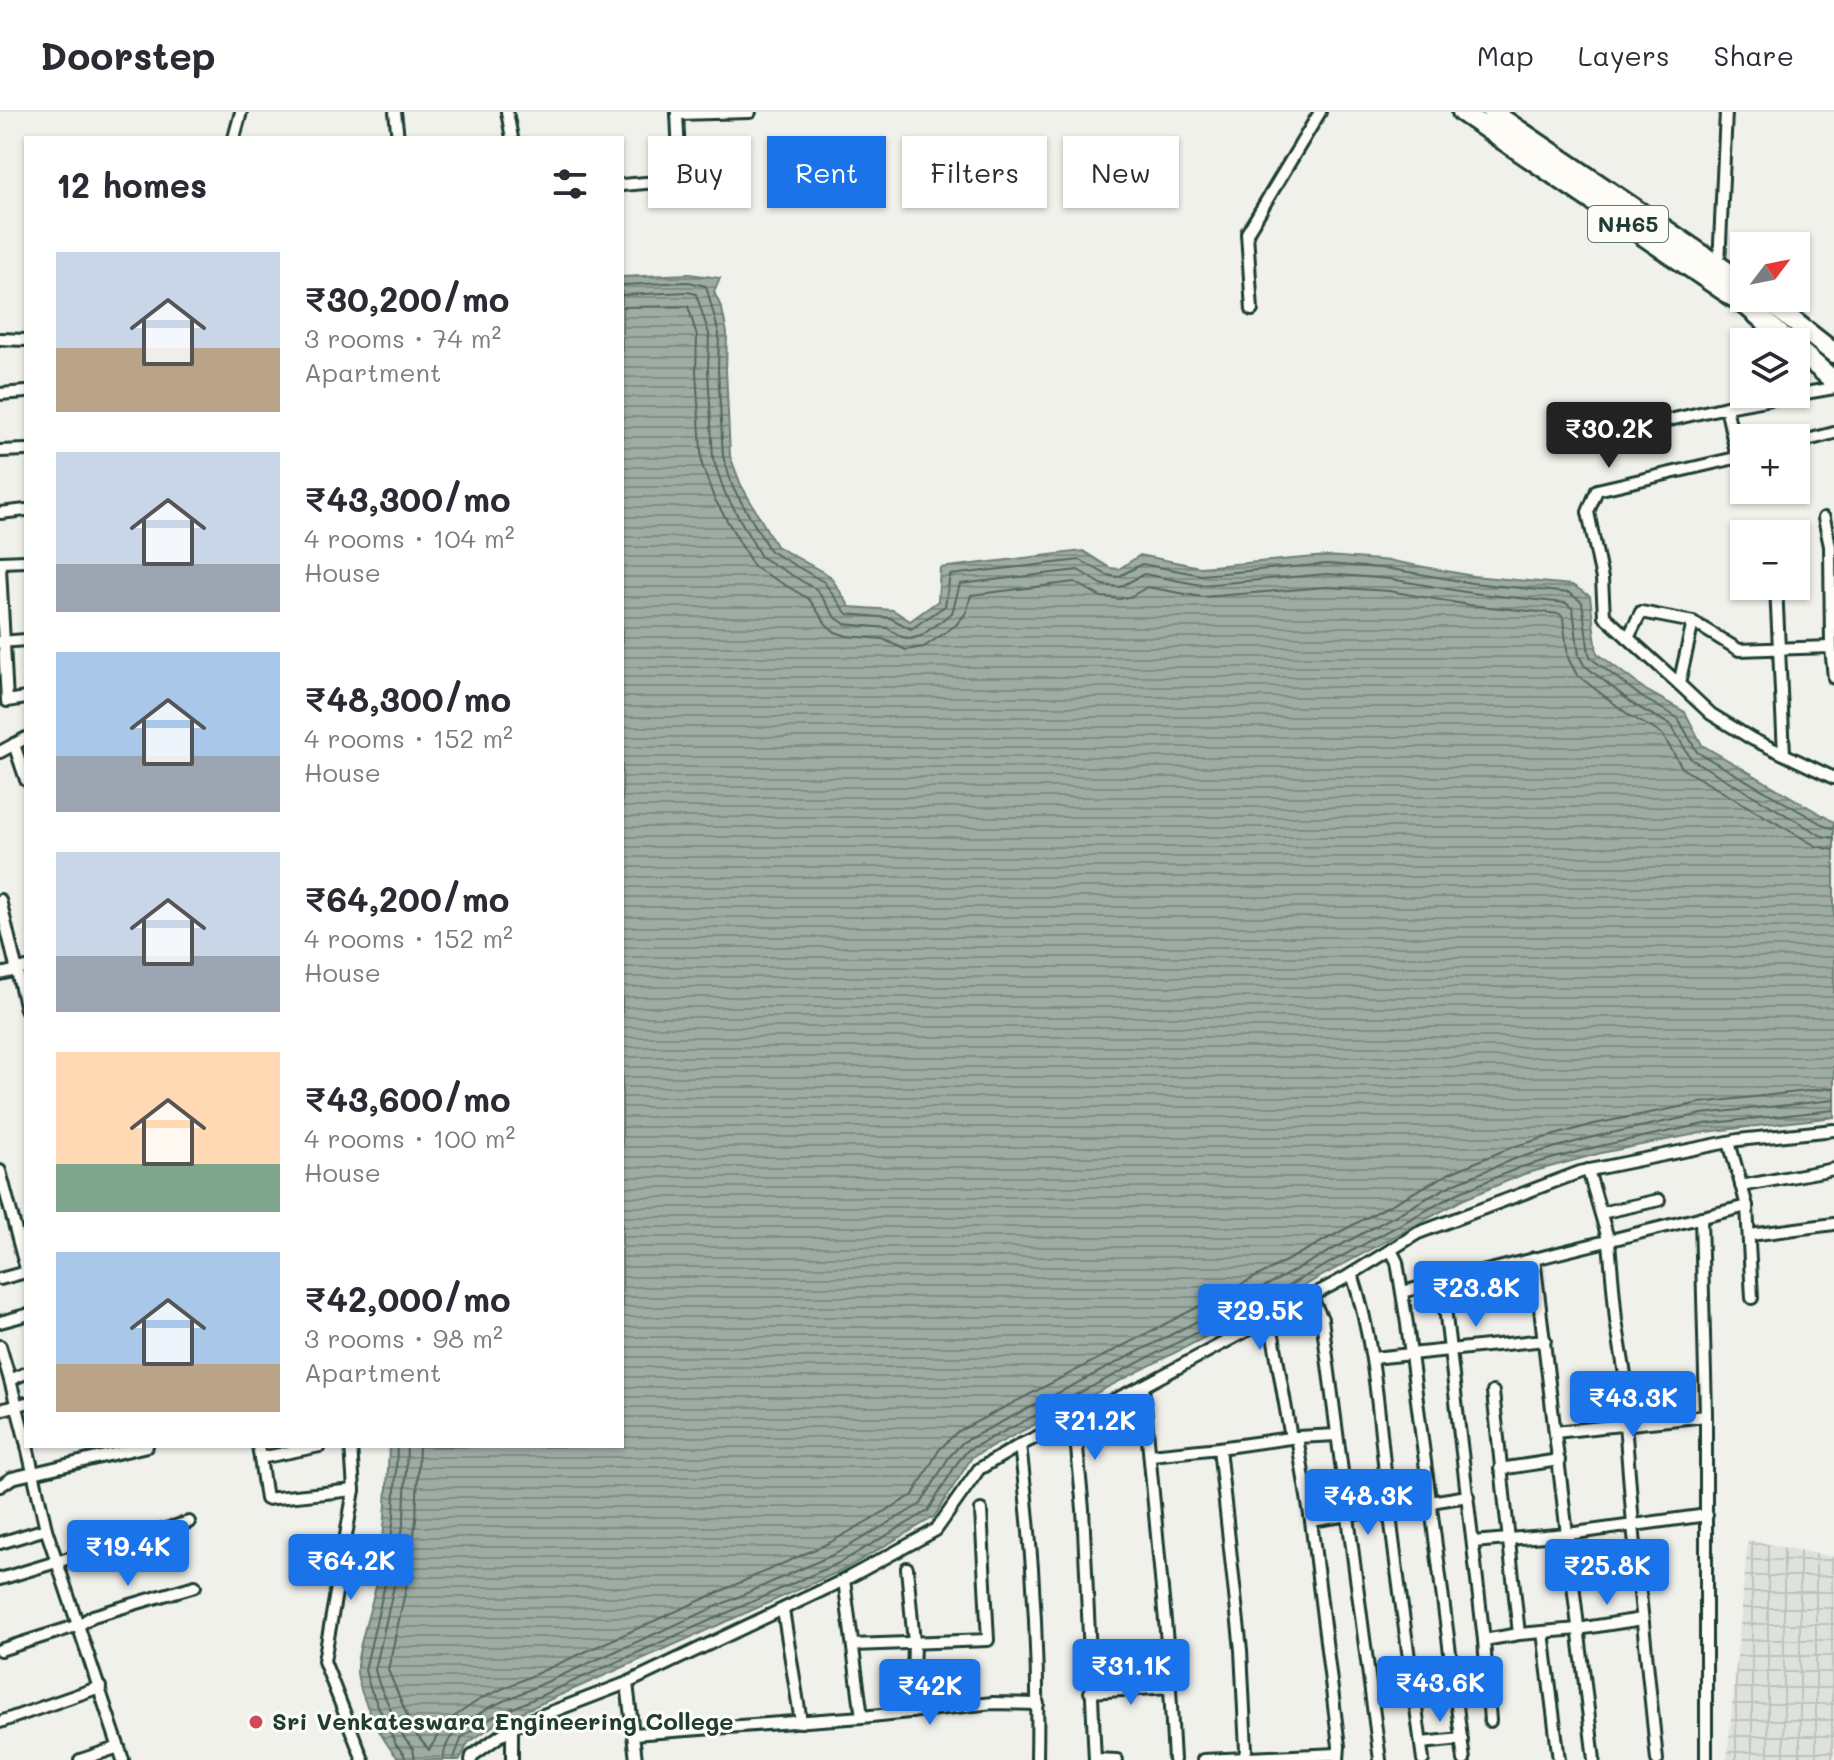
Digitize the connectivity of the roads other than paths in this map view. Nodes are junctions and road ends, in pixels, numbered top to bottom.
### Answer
1 (241, 112) edge
2 (395, 112) edge
3 (507, 112) edge
4 (750, 112) edge
5 (1320, 112) edge
6 (1462, 112) edge
7 (1492, 112) edge
8 (1726, 112) edge
9 (677, 113) edge
10 (235, 136) edge
11 (398, 136) edge
12 (512, 136) edge
13 (624, 185) edge
14 (1719, 265) junction
15 (1730, 273) edge
16 (1252, 310) dead end
17 (1782, 312) edge
18 (1773, 328) edge
19 (0, 339) edge
20 (24, 340) edge
21 (1834, 353) edge
22 (1810, 360) edge
23 (1834, 381) edge
24 (1834, 388) edge
25 (24, 392) edge
26 (0, 394) edge
27 (1726, 407) junction
28 (1731, 424) edge
29 (1834, 433) edge
30 (1591, 438) dead end
31 (1810, 439) edge
32 (24, 450) edge
33 (0, 451) edge
34 (1730, 458) edge
35 (24, 510) edge
36 (0, 513) edge
37 (1824, 518) dead end
38 (24, 561) edge
39 (0, 565) edge
40 (1777, 600) edge
41 (1693, 622) junction
42 (1628, 638) junction
43 (24, 640) edge
44 (1, 642) edge
45 (1831, 647) junction
46 (1780, 649) junction
47 (1834, 678) edge
48 (1679, 684) junction
49 (24, 698) edge
50 (4, 701) edge
51 (24, 739) edge
52 (14, 744) junction
53 (0, 752) edge
54 (1784, 754) junction
55 (24, 774) edge
56 (1834, 778) edge
57 (0, 900) edge
58 (21, 969) edge
59 (0, 974) edge
60 (24, 993) edge
61 (1834, 1130) edge
62 (1729, 1142) junction
63 (1834, 1169) edge
64 (1588, 1170) junction
65 (0, 1171) edge
66 (1741, 1186) junction
67 (3, 1199) edge
68 (1659, 1200) dead end
69 (1747, 1206) junction
70 (1601, 1213) junction
71 (1701, 1217) junction
72 (1834, 1224) edge
73 (1750, 1235) junction
74 (1609, 1242) junction
75 (1391, 1250) junction
76 (1534, 1258) junction
77 (24, 1264) edge
78 (24, 1271) edge
79 (1352, 1274) junction
80 (0, 1279) edge
81 (1442, 1282) junction
82 (1402, 1292) junction
83 (1311, 1296) junction
84 (1752, 1298) dead end
85 (24, 1316) edge
86 (1270, 1318) junction
87 (0, 1322) edge
88 (1545, 1340) junction
89 (0, 1346) edge
90 (1452, 1349) junction
91 (1411, 1355) junction
92 (1373, 1358) junction
93 (24, 1374) edge
94 (10, 1380) junction
95 (1143, 1386) junction
96 (1493, 1392) dead end
97 (21, 1404) edge
98 (0, 1410) edge
99 (1706, 1416) junction
100 (1074, 1418) junction
101 (1625, 1423) junction
102 (24, 1428) edge
103 (1555, 1432) junction
104 (1337, 1435) junction
105 (1294, 1438) junction
106 (1020, 1445) junction
107 (27, 1448) edge
108 (139, 1448) edge
109 (258, 1448) edge
110 (310, 1448) edge
111 (351, 1448) edge
112 (1219, 1448) junction
113 (1151, 1455) junction
114 (260, 1458) junction
115 (1559, 1460) junction
116 (1500, 1469) junction
117 (34, 1473) junction
118 (0, 1486) edge
119 (354, 1490) junction
120 (1468, 1496) junction
121 (1429, 1500) junction
122 (1389, 1507) junction
123 (981, 1510) dead end
124 (1348, 1515) junction
125 (1707, 1515) junction
126 (1311, 1521) junction
127 (189, 1522) dead end
128 (1633, 1525) junction
129 (46, 1529) junction
130 (1568, 1534) junction
131 (1508, 1541) junction
132 (1473, 1542) junction
133 (0, 1543) edge
134 (56, 1562) junction
135 (907, 1568) dead end
136 (0, 1579) edge
137 (844, 1580) junction
138 (195, 1586) dead end
139 (783, 1610) junction
140 (1642, 1619) junction
141 (79, 1625) junction
142 (1578, 1629) junction
143 (1543, 1632) junction
144 (1519, 1634) junction
145 (1484, 1640) junction
146 (914, 1643) junction
147 (853, 1645) junction
148 (0, 1650) edge
149 (627, 1683) junction
150 (100, 1687) junction
151 (1170, 1687) junction
152 (1090, 1692) junction
153 (1038, 1704) junction
154 (912, 1712) junction
155 (862, 1717) junction
156 (1490, 1721) dead end
157 (0, 1722) edge
158 (801, 1722) junction
159 (512, 1727) junction
160 (633, 1734) junction
161 (1462, 1739) junction
162 (1421, 1743) junction
163 (119, 1747) junction
164 (363, 1756) edge
165 (1338, 1757) edge
166 (1304, 1758) edge
167 (1244, 1759) edge
168 (80, 1760) edge
169 (123, 1760) edge
170 (471, 1760) edge
171 (512, 1760) edge
172 (636, 1760) edge
173 (1037, 1760) edge
174 (1095, 1760) edge
175 (1117, 1760) edge
176 (1174, 1760) edge
177 (1203, 1760) edge
178 (1380, 1760) edge
179 (1423, 1760) edge
180 (1464, 1760) edge
181 (1559, 1760) edge
182 (1594, 1760) edge
183 (1657, 1760) edge
184 (1706, 1760) edge

1 - 10 street
2 - 11 street
3 - 12 street
4 - 9 street
5 - 16 street
6 - 18 highway, NH65
7 - 14 highway, NH65
8 - 14 street
9 - 13 street
14 - 15 highway, NH65
17 - 21 highway
19 - 20 street
22 - 23 highway
24 - 27 street
25 - 26 street
27 - 28 street
27 - 30 street
29 - 31 street
32 - 33 street
34 - 42 street
35 - 36 street
37 - 45 street
38 - 39 street
39 - 44 street
40 - 46 street
41 - 42 street
41 - 46 street
41 - 48 street
42 - 48 street
43 - 44 street
44 - 50 street
45 - 46 street
45 - 47 street
46 - 54 street
48 - 54 street
49 - 50 street
51 - 52 street
52 - 53 street
52 - 55 street
54 - 56 street
57 - 58 street
58 - 59 street
58 - 60 street
61 - 62 street
62 - 64 street
62 - 66 street
63 - 66 street
64 - 70 street
64 - 75 street
65 - 67 street
66 - 69 street
67 - 77 street
68 - 70 street
69 - 71 street
69 - 73 street
70 - 74 street
71 - 74 street
71 - 99 street
72 - 73 street
73 - 84 street
74 - 76 street
74 - 101 street
75 - 79 street
75 - 82 street
76 - 81 street
76 - 88 street
78 - 80 street
79 - 83 street
79 - 92 street
81 - 82 street
81 - 90 street
82 - 91 street
83 - 86 street
83 - 104 street
85 - 87 street
86 - 95 street
86 - 105 street
88 - 90 street
88 - 103 street
89 - 94 street
90 - 91 street
90 - 120 street
91 - 92 street
91 - 121 street
92 - 122 street
93 - 94 street
94 - 97 street
95 - 100 street
95 - 113 street
96 - 116 street
97 - 98 street
97 - 102 street
99 - 101 street
99 - 125 street
100 - 106 street
100 - 152 street
101 - 103 street
101 - 128 street
103 - 115 street
104 - 105 street
104 - 124 street
105 - 112 street
105 - 126 street
106 - 137 street
106 - 153 street
107 - 117 street
108 - 117 street
109 - 114 street
110 - 114 street
111 - 119 street
112 - 113 street
112 - 167 street
113 - 151 street
114 - 119 street
115 - 116 street
115 - 130 street
116 - 131 street
117 - 118 street
117 - 129 street
119 - 164 street
120 - 121 street
120 - 132 street
121 - 122 street
121 - 161 street
122 - 124 street
122 - 162 street
123 - 146 street
124 - 126 street
124 - 178 street
125 - 128 street
125 - 184 street
126 - 165 street
127 - 134 street
128 - 130 street
128 - 140 street
129 - 133 street
129 - 134 street
130 - 131 street
130 - 142 street
131 - 132 street
131 - 144 street
132 - 145 street
134 - 136 street
134 - 141 street
135 - 146 street
137 - 139 street
137 - 147 street
138 - 141 street
139 - 149 street
139 - 158 street
140 - 142 street
140 - 183 street
141 - 148 street
141 - 150 street
142 - 143 street
142 - 182 street
143 - 144 street
143 - 181 street
144 - 145 street
145 - 156 street
146 - 147 street
146 - 154 street
147 - 155 street
149 - 159 street
149 - 160 street
150 - 157 street
150 - 163 street
151 - 152 street
151 - 176 street
152 - 174 street
153 - 154 street
153 - 173 street
154 - 155 street
155 - 158 street
158 - 160 street
159 - 170 street
159 - 171 street
160 - 172 street
161 - 162 street
161 - 180 street
162 - 179 street
163 - 168 street
163 - 169 street
165 - 166 street
166 - 167 street
167 - 177 street
174 - 175 street

